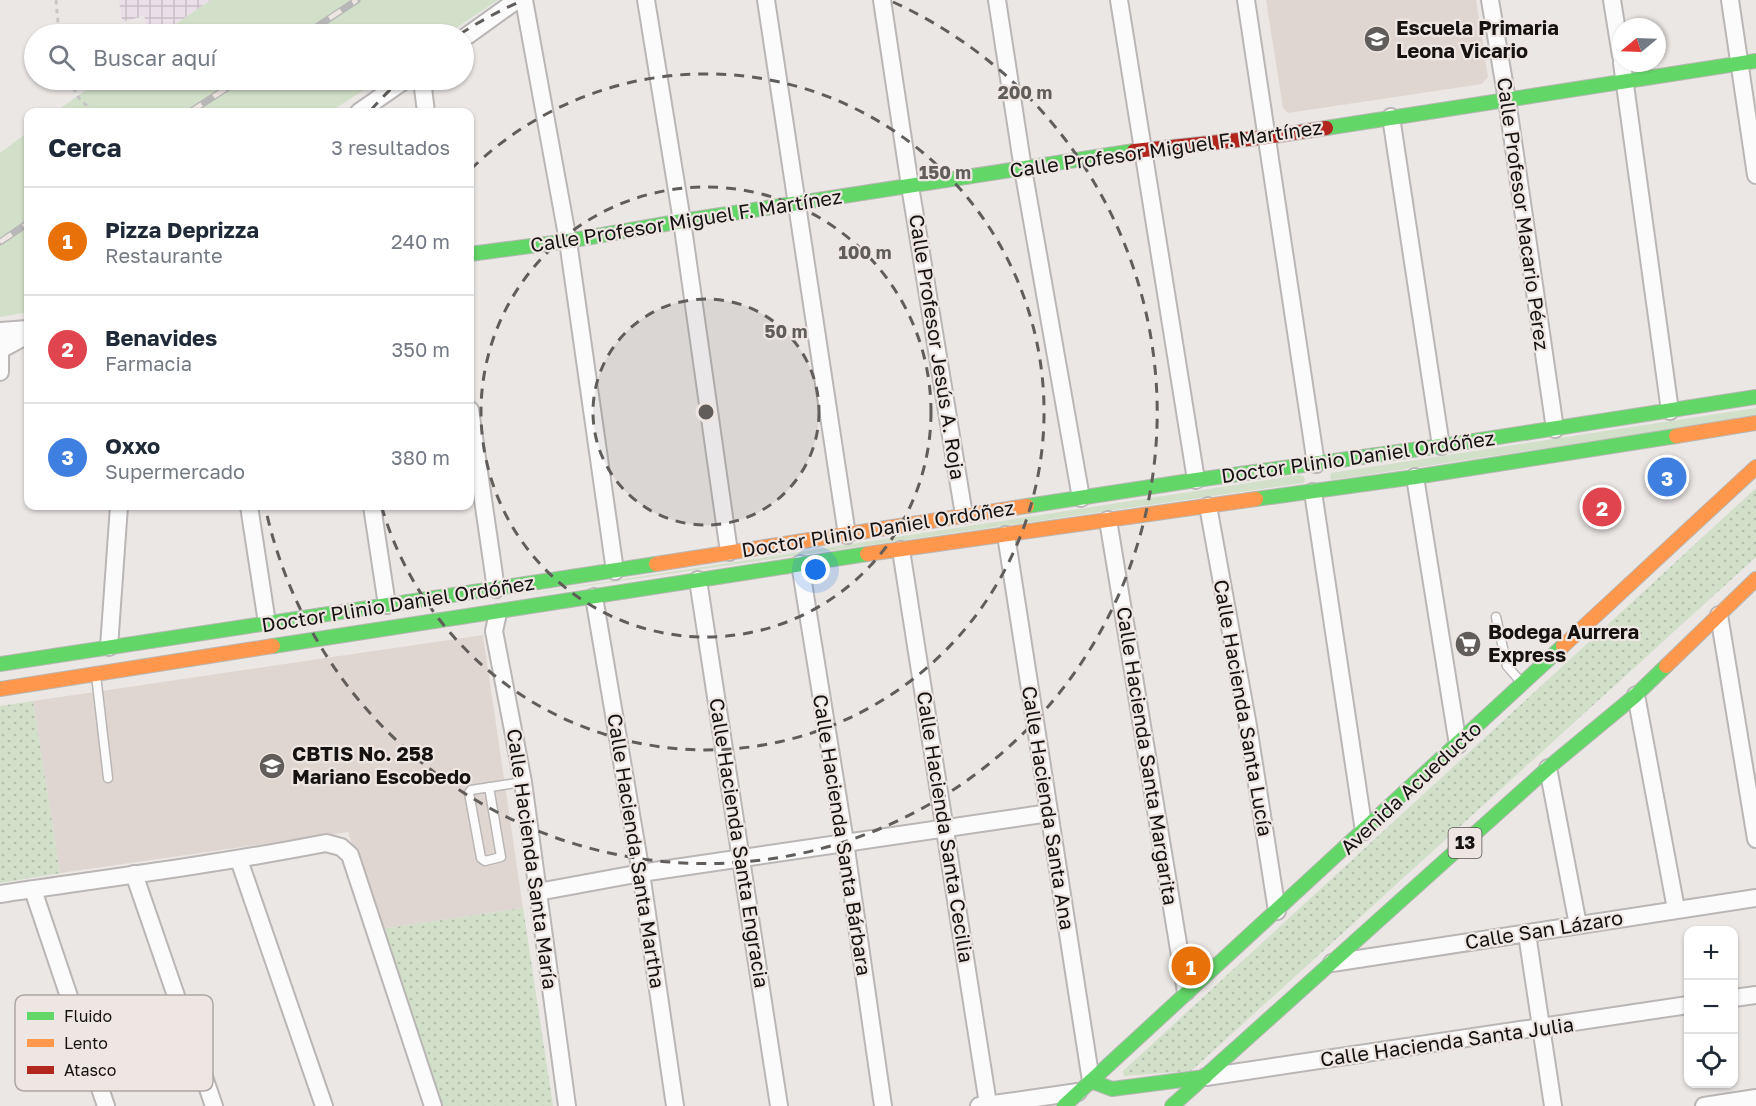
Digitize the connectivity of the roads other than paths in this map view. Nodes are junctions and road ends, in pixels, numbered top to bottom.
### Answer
1 (517, 0) edge
2 (524, 0) edge
3 (646, 0) edge
4 (766, 0) edge
5 (882, 0) edge
6 (997, 0) edge
7 (1119, 0) edge
8 (1246, 0) edge
9 (1490, 0) edge
10 (1612, 0) edge
11 (1730, 0) edge
12 (1615, 18) edge
13 (474, 31) edge
14 (1748, 62) edge
15 (1623, 72) edge
16 (1625, 82) junction
17 (391, 90) edge
18 (423, 90) edge
19 (1507, 100) junction
20 (365, 108) edge
21 (426, 108) edge
22 (1391, 117) junction
23 (1267, 137) junction
24 (1142, 150) junction
25 (1023, 168) junction
26 (1756, 175) edge
27 (910, 186) junction
28 (797, 203) junction
29 (682, 221) junction
30 (568, 241) junction
31 (474, 253) edge
32 (24, 329) edge
33 (0, 332) edge
34 (24, 337) edge
35 (0, 348) edge
36 (0, 372) edge
37 (1756, 397) edge
38 (1670, 411) junction
39 (1756, 423) edge
40 (1555, 429) junction
41 (474, 438) edge
42 (1441, 446) junction
43 (1316, 464) junction
44 (1756, 467) edge
45 (1415, 477) junction
46 (1196, 480) junction
47 (1313, 492) junction
48 (1081, 498) junction
49 (1208, 506) junction
50 (119, 510) edge
51 (250, 510) edge
52 (373, 510) edge
53 (964, 515) junction
54 (1108, 520) junction
55 (847, 535) junction
56 (1006, 535) junction
57 (901, 550) junction
58 (729, 552) junction
59 (800, 564) junction
60 (615, 570) junction
61 (1756, 579) edge
62 (698, 580) junction
63 (496, 589) junction
64 (594, 597) junction
65 (387, 604) junction
66 (498, 613) junction
67 (1719, 615) junction
68 (1496, 617) dead end
69 (267, 623) junction
70 (109, 647) junction
71 (0, 664) edge
72 (96, 675) junction
73 (1523, 684) junction
74 (0, 690) edge
75 (1636, 694) junction
76 (1458, 745) junction
77 (1548, 768) junction
78 (108, 778) dead end
79 (523, 782) junction
80 (489, 787) junction
81 (1049, 813) junction
82 (946, 829) junction
83 (1364, 831) junction
84 (1756, 839) edge
85 (845, 843) junction
86 (742, 859) junction
87 (239, 860) junction
88 (641, 873) junction
89 (134, 874) junction
90 (33, 890) junction
91 (538, 892) junction
92 (0, 894) edge
93 (1756, 898) edge
94 (1676, 909) junction
95 (1277, 911) junction
96 (1578, 925) junction
97 (1527, 934) junction
98 (1332, 963) junction
99 (1186, 992) junction
100 (68, 995) edge
101 (176, 995) edge
102 (1756, 995) edge
103 (1738, 997) edge
104 (1684, 1006) edge
105 (1540, 1028) junction
106 (1205, 1077) junction
107 (1085, 1086) junction
108 (1112, 1089) junction
109 (101, 1091) edge
110 (209, 1091) edge
111 (1756, 1098) edge
112 (1127, 1102) dead end
113 (983, 1105) edge
114 (106, 1106) edge
115 (214, 1106) edge
116 (324, 1106) edge
117 (433, 1106) edge
118 (567, 1106) edge
119 (675, 1106) edge
120 (779, 1106) edge
121 (883, 1106) edge
122 (1064, 1106) edge
123 (1172, 1106) edge
124 (1553, 1106) edge
125 (1704, 1106) edge

1 - 13 street
2 - 30 street
3 - 29 street
4 - 28 street
5 - 27 street, Calle Profesor Jesús A. Roja
6 - 25 street
7 - 24 street
8 - 23 street
9 - 19 street, Calle Profesor Macario Pérez
10 - 12 street
11 - 14 street
14 - 16 street, Calle Profesor Miguel F. Martínez
14 - 26 street
15 - 16 street
16 - 19 street, Calle Profesor Miguel F. Martínez
16 - 38 street
17 - 20 street
18 - 21 street
19 - 22 street, Calle Profesor Miguel F. Martínez
19 - 40 street, Calle Profesor Macario Pérez
22 - 23 street, Calle Profesor Miguel F. Martínez
22 - 42 street
23 - 24 street, Calle Profesor Miguel F. Martínez
23 - 43 street
24 - 25 street, Calle Profesor Miguel F. Martínez
24 - 46 street
25 - 27 street, Calle Profesor Miguel F. Martínez
25 - 48 street
27 - 28 street, Calle Profesor Miguel F. Martínez
27 - 53 street, Calle Profesor Jesús A. Roja
28 - 29 street, Calle Profesor Miguel F. Martínez
28 - 55 street
29 - 30 street, Calle Profesor Miguel F. Martínez
29 - 58 street
30 - 31 street, Calle Profesor Miguel F. Martínez
30 - 60 street
32 - 33 street
34 - 35 street
35 - 36 street
37 - 38 street, Doctor Plinio Daniel Ordóñez
38 - 40 street, Doctor Plinio Daniel Ordóñez
39 - 45 street, Doctor Plinio Daniel Ordóñez
40 - 42 street, Doctor Plinio Daniel Ordóñez
41 - 63 street
42 - 43 street, Doctor Plinio Daniel Ordóñez
43 - 46 street, Doctor Plinio Daniel Ordóñez
43 - 47 street
44 - 73 street, Avenida Acueducto
45 - 47 street, Doctor Plinio Daniel Ordóñez
45 - 76 street
46 - 48 street, Doctor Plinio Daniel Ordóñez
47 - 49 street, Doctor Plinio Daniel Ordóñez
47 - 83 street
48 - 53 street, Doctor Plinio Daniel Ordóñez
49 - 54 street, Doctor Plinio Daniel Ordóñez
49 - 95 street, Calle Hacienda Santa Lucía
50 - 70 street
51 - 69 street
52 - 65 street
53 - 55 street, Doctor Plinio Daniel Ordóñez
54 - 56 street, Doctor Plinio Daniel Ordóñez
54 - 99 street, Calle Hacienda Santa Margarita
55 - 58 street, Doctor Plinio Daniel Ordóñez
56 - 57 street, Doctor Plinio Daniel Ordóñez
56 - 81 street, Calle Hacienda Santa Ana
57 - 59 street, Doctor Plinio Daniel Ordóñez
57 - 82 street, Calle Hacienda Santa Cecilia
58 - 60 street, Doctor Plinio Daniel Ordóñez
59 - 62 street, Doctor Plinio Daniel Ordóñez
59 - 85 street, Calle Hacienda Santa Bárbara
60 - 63 street, Doctor Plinio Daniel Ordóñez
61 - 67 street, 13
62 - 64 street, Doctor Plinio Daniel Ordóñez
62 - 86 street, Calle Hacienda Santa Engracia
63 - 65 street, Doctor Plinio Daniel Ordóñez
63 - 66 street
64 - 66 street, Doctor Plinio Daniel Ordóñez
64 - 88 street, Calle Hacienda Santa Martha
65 - 69 street, Doctor Plinio Daniel Ordóñez
66 - 72 street, Doctor Plinio Daniel Ordóñez
66 - 79 street, Calle Hacienda Santa María
67 - 75 street, 13
67 - 84 street
68 - 73 lane
69 - 70 street, Doctor Plinio Daniel Ordóñez
70 - 71 street, Doctor Plinio Daniel Ordóñez
72 - 74 street, Doctor Plinio Daniel Ordóñez
72 - 78 lane
73 - 76 street, Avenida Acueducto
75 - 77 street, 13
75 - 94 street
76 - 83 street, Avenida Acueducto
77 - 96 street
77 - 98 street, 13
79 - 80 lane
79 - 91 street, Calle Hacienda Santa María
80 - 80 lane
81 - 82 street
81 - 107 street, Calle Hacienda Santa Ana
82 - 85 street
82 - 113 street, Calle Hacienda Santa Cecilia
83 - 95 street, Avenida Acueducto
85 - 86 street
85 - 121 street, Calle Hacienda Santa Bárbara
86 - 88 street
86 - 120 street, Calle Hacienda Santa Engracia
87 - 89 street
87 - 116 street
87 - 117 street
88 - 91 street
88 - 119 street, Calle Hacienda Santa Martha
89 - 90 street
89 - 101 street
90 - 92 street
90 - 100 street
91 - 118 street, Calle Hacienda Santa María
93 - 94 street, Calle San Lázaro
94 - 96 street, Calle San Lázaro
95 - 99 street, Avenida Acueducto
96 - 97 street, Calle San Lázaro
97 - 98 street, Calle San Lázaro
97 - 105 street
98 - 106 street, 13
99 - 107 street, Avenida Acueducto
102 - 103 street
104 - 105 street, Calle Hacienda Santa Julia
105 - 106 street, Calle Hacienda Santa Julia
105 - 124 street
106 - 108 street
106 - 123 street, 13
107 - 108 street
107 - 113 street
107 - 122 street, Avenida Acueducto
108 - 112 street
109 - 114 street
110 - 115 street
111 - 125 street

